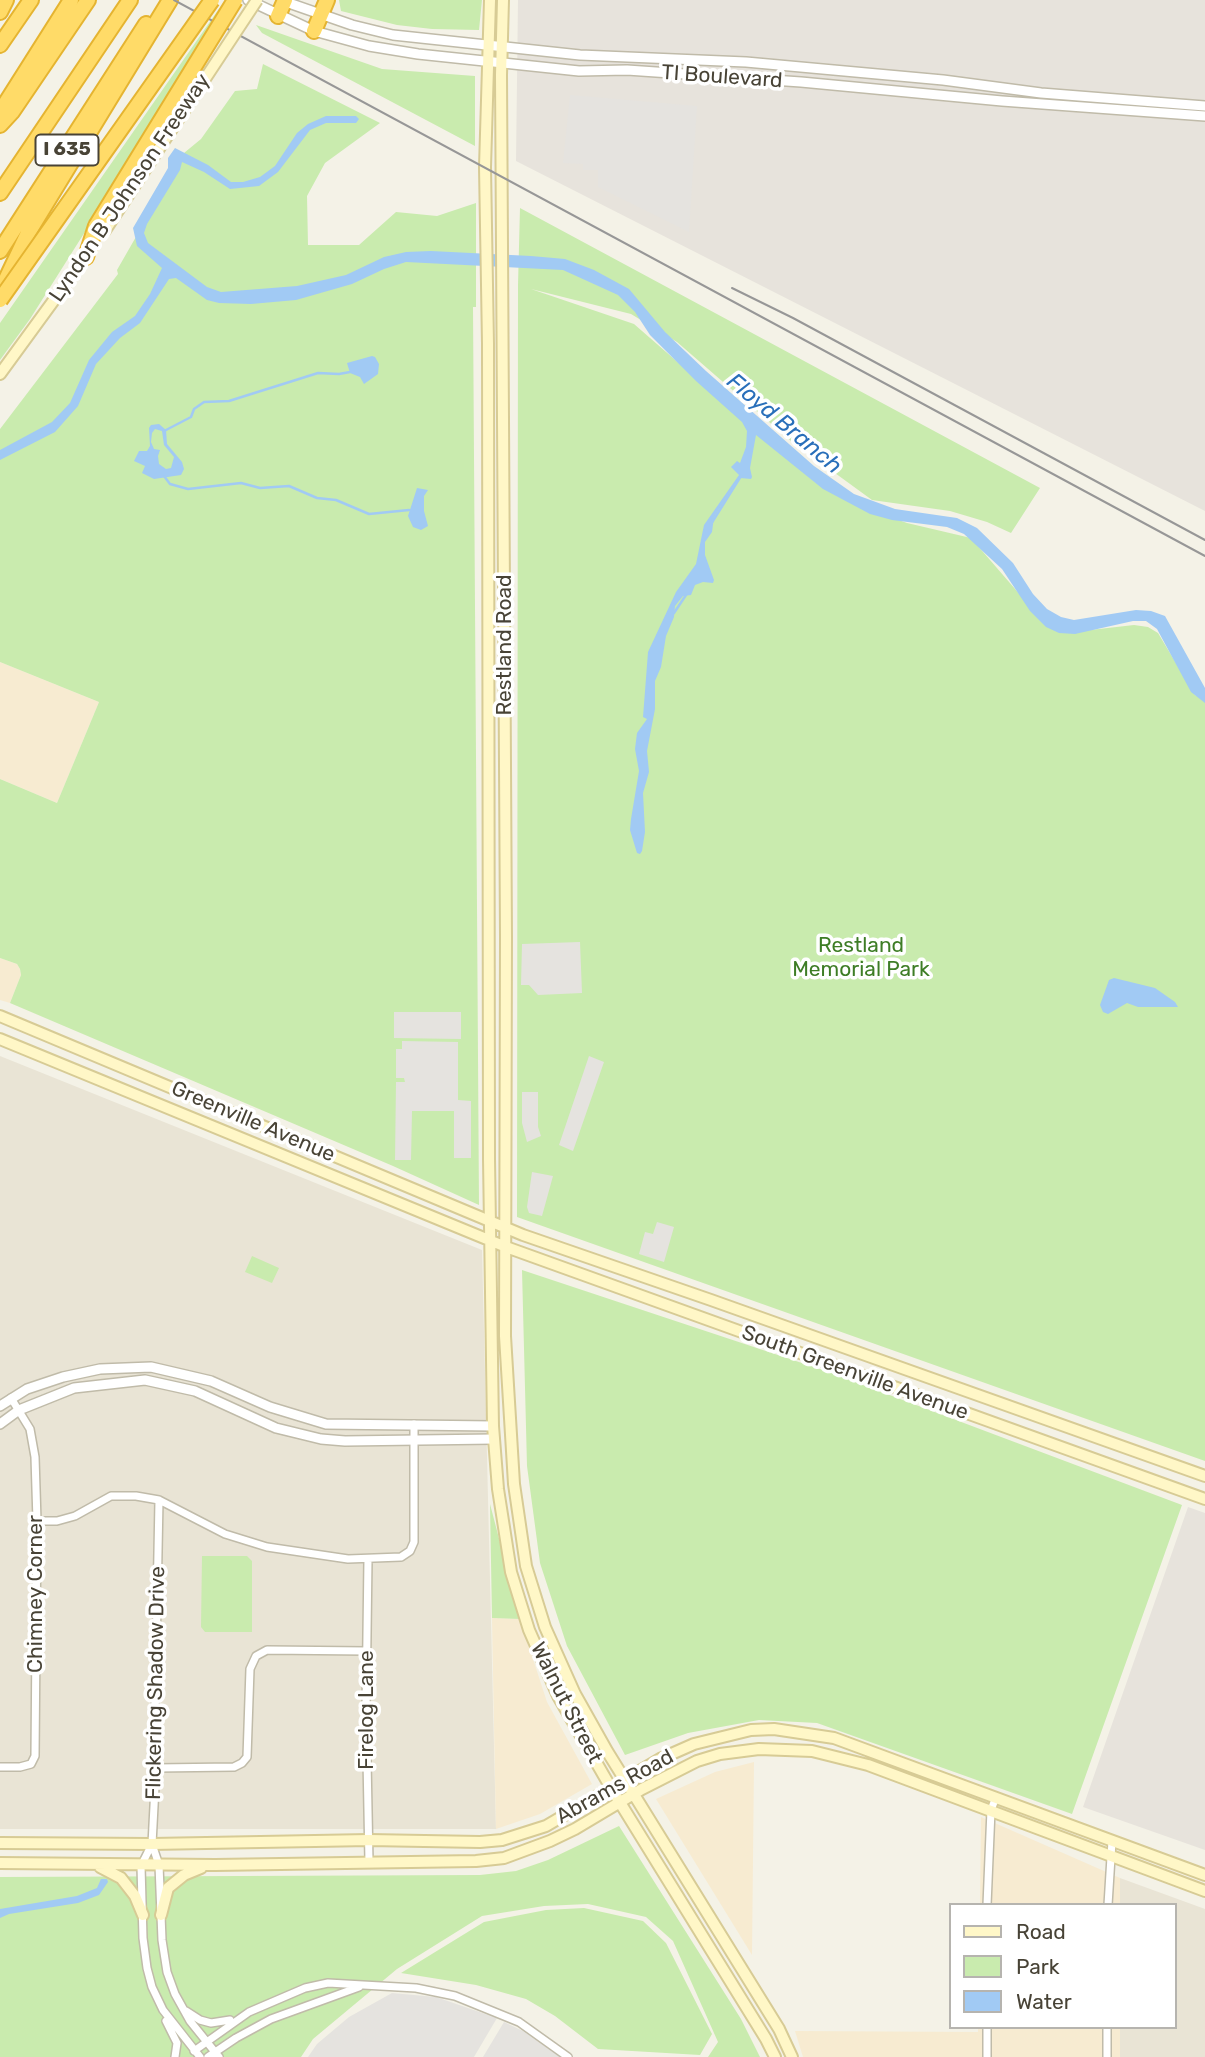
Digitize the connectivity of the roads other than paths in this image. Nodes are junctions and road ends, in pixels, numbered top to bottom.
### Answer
1 (6, 0) edge
2 (31, 0) edge
3 (130, 0) edge
4 (163, 0) edge
5 (170, 0) edge
6 (212, 0) edge
7 (235, 0) edge
8 (248, 0) edge
9 (257, 0) edge
10 (327, 0) edge
11 (490, 0) edge
12 (503, 0) edge
13 (284, 1) edge
14 (77, 4) edge
15 (0, 12) edge
16 (321, 15) junction
17 (278, 16) junction
18 (314, 31) junction
19 (488, 44) junction
20 (0, 45) edge
21 (502, 47) junction
22 (136, 49) junction
23 (488, 61) junction
24 (501, 63) junction
25 (847, 72) junction
26 (847, 87) junction
27 (1205, 106) edge
28 (0, 112) edge
29 (1205, 116) edge
30 (0, 125) edge
31 (0, 193) edge
32 (503, 206) junction
33 (486, 207) junction
34 (100, 229) junction
35 (0, 251) edge
36 (86, 257) joint
37 (0, 292) edge
38 (0, 300) edge
39 (0, 374) edge
40 (0, 1016) edge
41 (0, 1040) edge
42 (208, 1103) junction
43 (200, 1122) junction
44 (490, 1221) junction
45 (505, 1228) junction
46 (490, 1240) junction
47 (506, 1247) junction
48 (579, 1255) junction
49 (573, 1272) junction
50 (651, 1279) junction
51 (644, 1296) junction
52 (11, 1398) junction
53 (0, 1406) edge
54 (19, 1410) junction
55 (0, 1424) edge
56 (414, 1424) junction
57 (493, 1426) junction
58 (494, 1439) junction
59 (415, 1440) junction
60 (1205, 1476) edge
61 (1205, 1499) edge
62 (159, 1500) junction
63 (37, 1521) junction
64 (368, 1559) junction
65 (550, 1637) junction
66 (535, 1644) junction
67 (367, 1651) junction
68 (873, 1751) junction
69 (868, 1765) junction
70 (0, 1767) edge
71 (156, 1768) junction
72 (625, 1779) junction
73 (611, 1788) junction
74 (634, 1794) junction
75 (996, 1797) junction
76 (620, 1802) junction
77 (991, 1810) junction
78 (369, 1840) junction
79 (1112, 1841) junction
80 (0, 1843) edge
81 (152, 1844) junction
82 (1125, 1846) junction
83 (1111, 1857) junction
84 (369, 1862) junction
85 (0, 1863) edge
86 (77, 1864) junction
87 (159, 1865) junction
88 (215, 1865) junction
89 (141, 1866) junction
90 (1205, 1875) edge
91 (1205, 1891) edge
92 (987, 1903) edge
93 (1108, 1903) edge
94 (143, 1915) junction
95 (161, 1915) junction
96 (361, 1986) junction
97 (183, 2008) junction
98 (163, 2010) junction
99 (249, 2011) junction
100 (241, 2016) junction
101 (258, 2025) junction
102 (987, 2029) edge
103 (1107, 2029) edge
104 (205, 2041) junction
105 (197, 2054) edge
106 (217, 2054) edge
107 (175, 2057) edge
108 (208, 2057) edge
109 (568, 2057) edge
110 (775, 2057) edge
111 (792, 2057) edge
112 (987, 2057) edge
113 (1107, 2057) edge

1 - 15 highway
2 - 20 highway
3 - 31 highway
4 - 22 highway, I 635
5 - 22 highway
6 - 38 highway, bridge
7 - 34 highway, bridge
8 - 17 street, TI Boulevard
9 - 34 main road, Lyndon B Johnson Freeway, bridge
10 - 16 highway
11 - 19 main road, Restland Road
12 - 21 main road, Restland Road
13 - 16 street, TI Boulevard
13 - 17 highway
14 - 28 highway
14 - 30 highway
16 - 18 highway
16 - 19 street, TI Boulevard
17 - 18 street, TI Boulevard
18 - 23 street, TI Boulevard
19 - 21 street, TI Boulevard
19 - 23 main road, Restland Road
21 - 24 main road, Restland Road
21 - 25 street, TI Boulevard
22 - 35 highway, I 635
22 - 37 highway
23 - 24 street, TI Boulevard
23 - 33 main road, Restland Road
24 - 26 street, TI Boulevard
24 - 32 main road, Restland Road
25 - 26 street
25 - 27 street, TI Boulevard
26 - 29 street, TI Boulevard
32 - 33 main road
32 - 45 main road, Restland Road
33 - 44 main road, Restland Road
34 - 36 highway
36 - 39 main road, Lyndon B Johnson Freeway
40 - 42 main road, Greenville Avenue
41 - 43 main road, Greenville Avenue
42 - 43 main road
42 - 44 main road, Greenville Avenue
43 - 46 main road, Greenville Avenue
44 - 45 main road, Greenville Avenue
44 - 46 main road, Walnut Street
45 - 47 main road, Walnut Street
45 - 48 main road, South Greenville Avenue
46 - 47 main road, Greenville Avenue
46 - 57 main road, Walnut Street
47 - 49 main road, South Greenville Avenue
47 - 65 main road, Walnut Street
48 - 49 main road
48 - 50 main road, South Greenville Avenue
49 - 51 main road, South Greenville Avenue
50 - 51 main road
50 - 60 main road, South Greenville Avenue
51 - 61 main road, South Greenville Avenue
52 - 53 street
52 - 54 street, Chimney Corner
52 - 56 street
54 - 55 street
54 - 59 street
54 - 63 street, Chimney Corner
56 - 57 street
56 - 59 street
57 - 58 main road, Walnut Street
58 - 59 street
58 - 66 main road, Walnut Street
59 - 64 street
62 - 63 street
62 - 64 street
62 - 71 street, Flickering Shadow Drive
63 - 70 street, Chimney Corner
64 - 67 street, Firelog Lane
65 - 66 main road
65 - 72 main road, Walnut Street
66 - 73 main road, Walnut Street
67 - 71 street
67 - 78 street, Firelog Lane
68 - 69 main road
68 - 72 main road, Abrams Road
68 - 75 main road, Abrams Road
69 - 74 main road, Abrams Road
69 - 77 main road, Abrams Road
71 - 81 street, Flickering Shadow Drive
72 - 73 main road, Abrams Road
72 - 74 main road, Walnut Street
73 - 76 main road, Walnut Street
73 - 78 main road, Abrams Road
74 - 76 main road, Abrams Road
74 - 111 main road, Walnut Street
75 - 77 street
75 - 79 main road, Abrams Road
76 - 84 main road, Abrams Road
76 - 110 main road, Walnut Street
77 - 83 main road, Abrams Road
77 - 92 street
78 - 81 main road, Abrams Road
78 - 84 street, Firelog Lane
79 - 82 main road, Abrams Road
79 - 83 street
80 - 81 main road, Abrams Road
81 - 87 street, Flickering Shadow Drive
81 - 89 street
82 - 83 street
82 - 90 main road, Abrams Road
83 - 91 main road, Abrams Road
83 - 93 street
84 - 88 main road, Abrams Road
85 - 86 main road, Abrams Road
86 - 89 main road, Abrams Road
86 - 94 main road
87 - 88 main road, Abrams Road
87 - 89 main road, Abrams Road
87 - 95 street, Flickering Shadow Drive
88 - 95 main road
89 - 94 street
94 - 98 street
95 - 97 street, Flickering Shadow Drive
96 - 99 street
96 - 101 street
96 - 109 street
97 - 100 street
97 - 104 street, Flickering Shadow Drive
98 - 105 street
98 - 107 street
99 - 100 street
99 - 101 street
100 - 104 street
101 - 106 street
102 - 112 street
103 - 113 street
104 - 105 street
104 - 106 street, Flickering Shadow Drive
106 - 108 street

